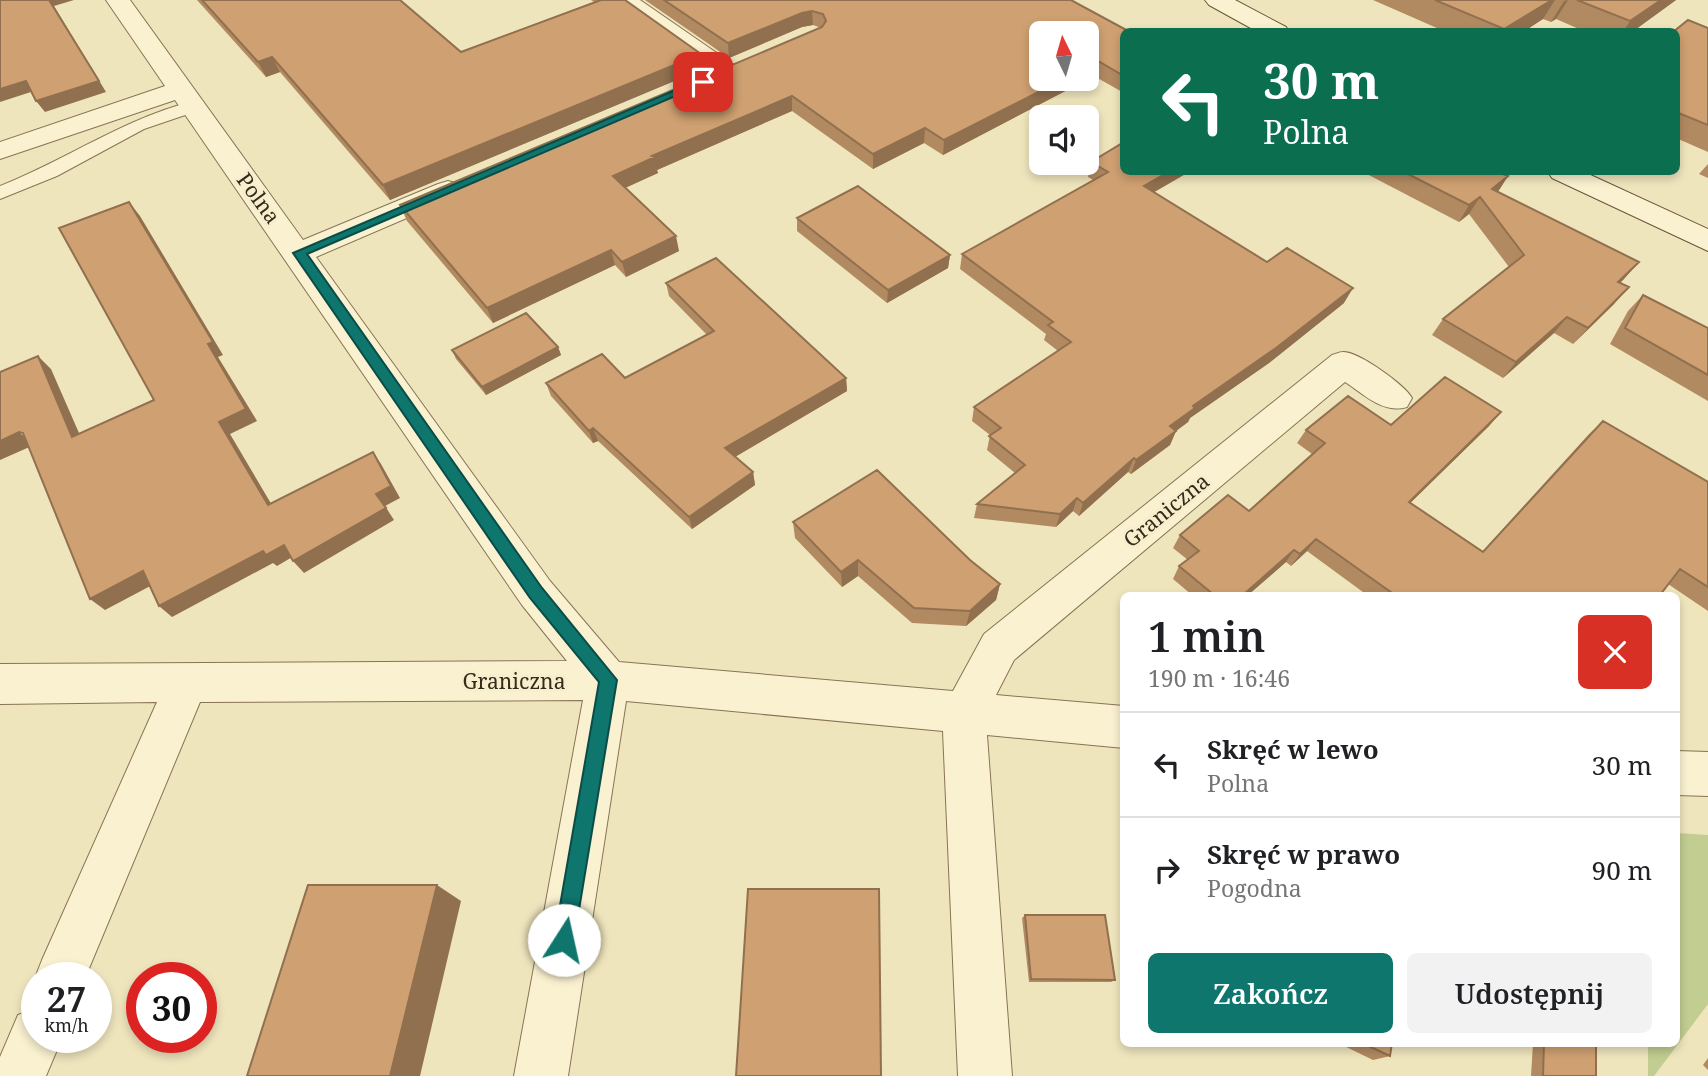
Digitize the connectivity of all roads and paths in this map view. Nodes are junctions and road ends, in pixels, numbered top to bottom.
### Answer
1 (118, 0) edge
2 (624, 0) edge
3 (1217, 0) edge
4 (1270, 28) edge
5 (703, 82) edge
6 (187, 98) junction
7 (0, 151) edge
8 (1568, 175) edge
9 (475, 178) edge
10 (0, 193) edge
11 (1708, 241) edge
12 (299, 253) junction
13 (1395, 398) dead end
14 (608, 680) junction
15 (187, 683) junction
16 (0, 684) edge
17 (964, 713) junction
18 (1120, 727) edge
19 (1680, 773) edge
20 (1708, 774) edge
21 (67, 962) edge
22 (29, 1053) edge
23 (19, 1076) edge
24 (541, 1076) edge
25 (985, 1076) edge

1 - 6 street, Polna
2 - 5 street
3 - 4 street
6 - 7 street
6 - 10 lane
6 - 12 street, Polna
8 - 11 street
9 - 12 street
12 - 14 street, Polna
13 - 17 street, Graniczna
14 - 15 street, Graniczna
14 - 17 street, Graniczna
14 - 24 street
15 - 16 street, Graniczna
15 - 21 street
17 - 18 street, Graniczna
17 - 25 street
19 - 20 street
22 - 23 street

